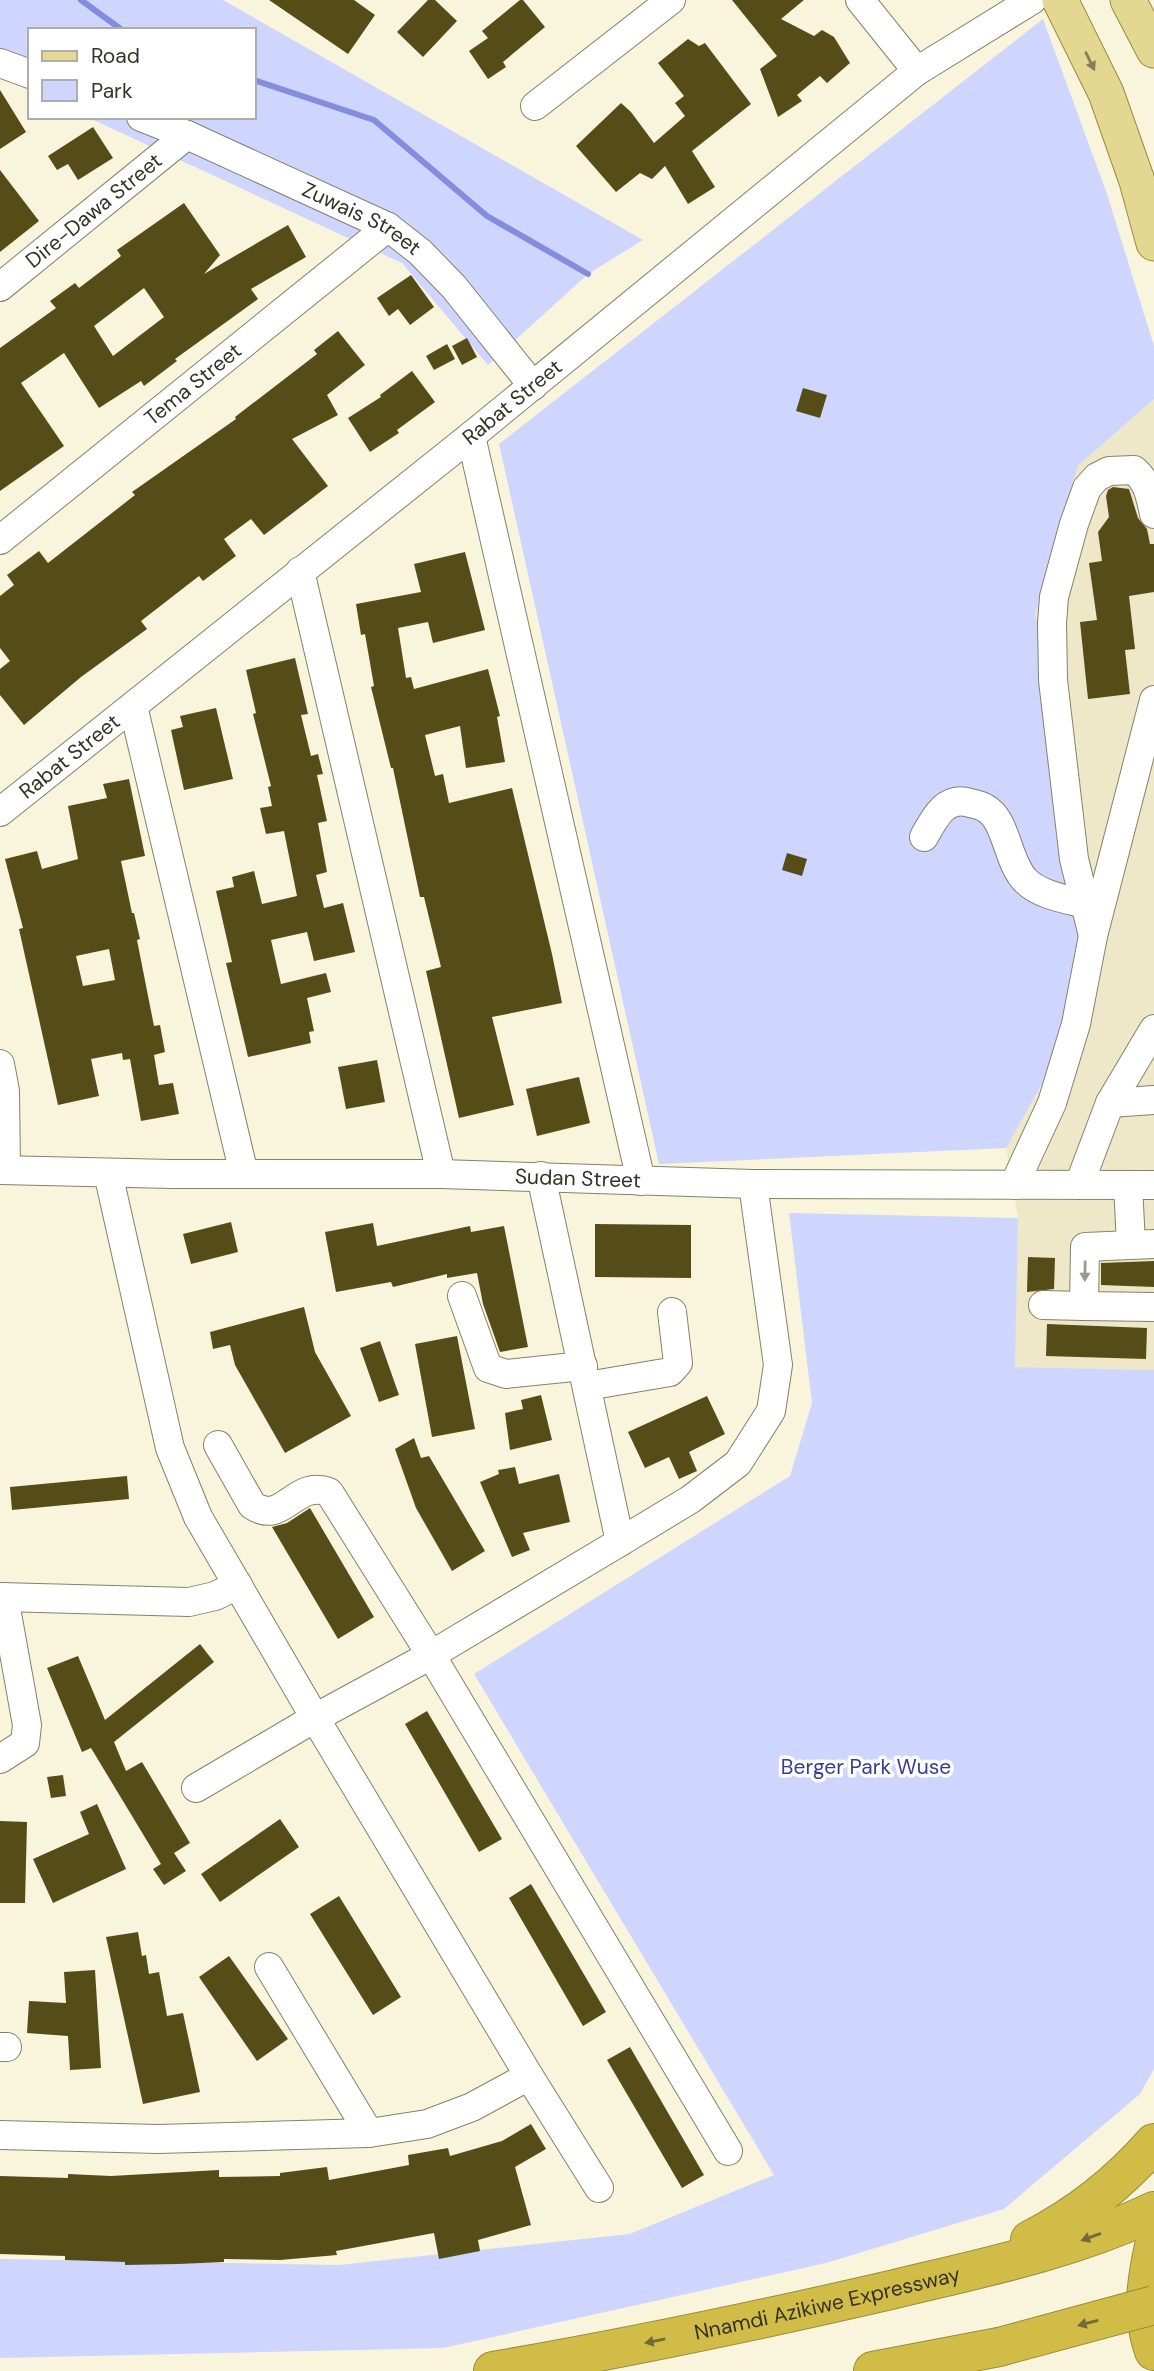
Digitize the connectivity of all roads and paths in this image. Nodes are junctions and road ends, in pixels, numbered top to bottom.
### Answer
1 (671, 0) edge
2 (860, 0) edge
3 (1032, 0) edge
4 (1060, 0) edge
5 (1128, 0) edge
6 (1154, 50) edge
7 (0, 63) edge
8 (916, 71) junction
9 (28, 73) edge
10 (535, 106) dead end
11 (146, 119) edge
12 (187, 135) junction
13 (388, 227) junction
14 (1154, 243) edge
15 (0, 287) edge
16 (533, 386) junction
17 (471, 436) junction
18 (1154, 514) edge
19 (0, 540) edge
20 (300, 571) junction
21 (1154, 700) edge
22 (133, 706) junction
23 (0, 812) edge
24 (924, 837) dead end
25 (1085, 904) junction
26 (1093, 936) junction
27 (1154, 1029) edge
28 (0, 1064) edge
29 (1154, 1100) edge
30 (1110, 1103) junction
31 (3, 1170) edge
32 (107, 1173) junction
33 (244, 1174) junction
34 (441, 1174) junction
35 (541, 1176) junction
36 (641, 1181) junction
37 (753, 1184) junction
38 (1014, 1185) junction
39 (1079, 1185) junction
40 (1141, 1185) edge
41 (1143, 1244) edge
42 (462, 1296) dead end
43 (1043, 1305) dead end
44 (1084, 1306) junction
45 (1154, 1307) edge
46 (672, 1312) dead end
47 (585, 1376) junction
48 (218, 1445) dead end
49 (620, 1542) junction
50 (238, 1585) junction
51 (2, 1597) edge
52 (431, 1654) junction
53 (315, 1718) junction
54 (0, 1759) edge
55 (196, 1788) dead end
56 (270, 1967) dead end
57 (529, 2076) junction
58 (369, 2133) junction
59 (0, 2135) edge
60 (1154, 2143) edge
61 (728, 2151) dead end
62 (599, 2188) dead end
63 (1154, 2211) edge
64 (1154, 2246) edge
65 (969, 2271) junction
66 (1154, 2305) edge
67 (1154, 2351) edge
68 (493, 2371) edge
69 (873, 2371) edge

1 - 10 street
2 - 8 street
3 - 8 street, Rabat Street
4 -> 14 main road
5 - 6 main road
7 - 9 street
8 - 16 street, Rabat Street
11 - 12 street, Zuwais Street
12 - 13 street, Zuwais Street
12 - 15 street, Dire-Dawa Street
13 - 16 street, Zuwais Street
13 - 19 street, Tema Street
16 - 17 street, Rabat Street
17 - 20 street, Rabat Street
17 - 36 street
18 - 25 street
20 - 22 street, Rabat Street
20 - 34 street
21 - 26 street
22 - 23 street, Rabat Street
22 - 33 street
24 - 25 street
25 - 26 street
26 - 38 street
27 - 30 street
28 - 31 street
29 - 30 street
30 - 39 street
31 - 32 street, Sudan Street
32 - 33 street, Sudan Street
32 - 50 street
33 - 34 street, Sudan Street
34 - 35 street, Sudan Street
35 - 36 street, Sudan Street
35 - 47 street
36 - 37 street, Sudan Street
37 - 38 street, Sudan Street
37 - 49 street
38 - 39 street, Sudan Street
39 - 40 street, Sudan Street
40 - 41 street
41 -> 44 street
42 - 47 street
43 - 44 street
44 - 45 street
46 - 47 street
47 - 49 street
48 - 52 street
49 - 52 street
50 - 51 street
50 - 53 street
51 - 54 street
52 - 53 street
52 - 61 street
53 - 55 street
53 - 57 street
56 - 58 street
57 - 58 street
57 - 62 street
58 - 59 street
60 - 65 highway
63 -> 65 highway, Nnamdi Azikiwe Expressway
64 - 67 highway
65 -> 68 highway, Nnamdi Azikiwe Expressway
66 -> 69 highway, bridge

